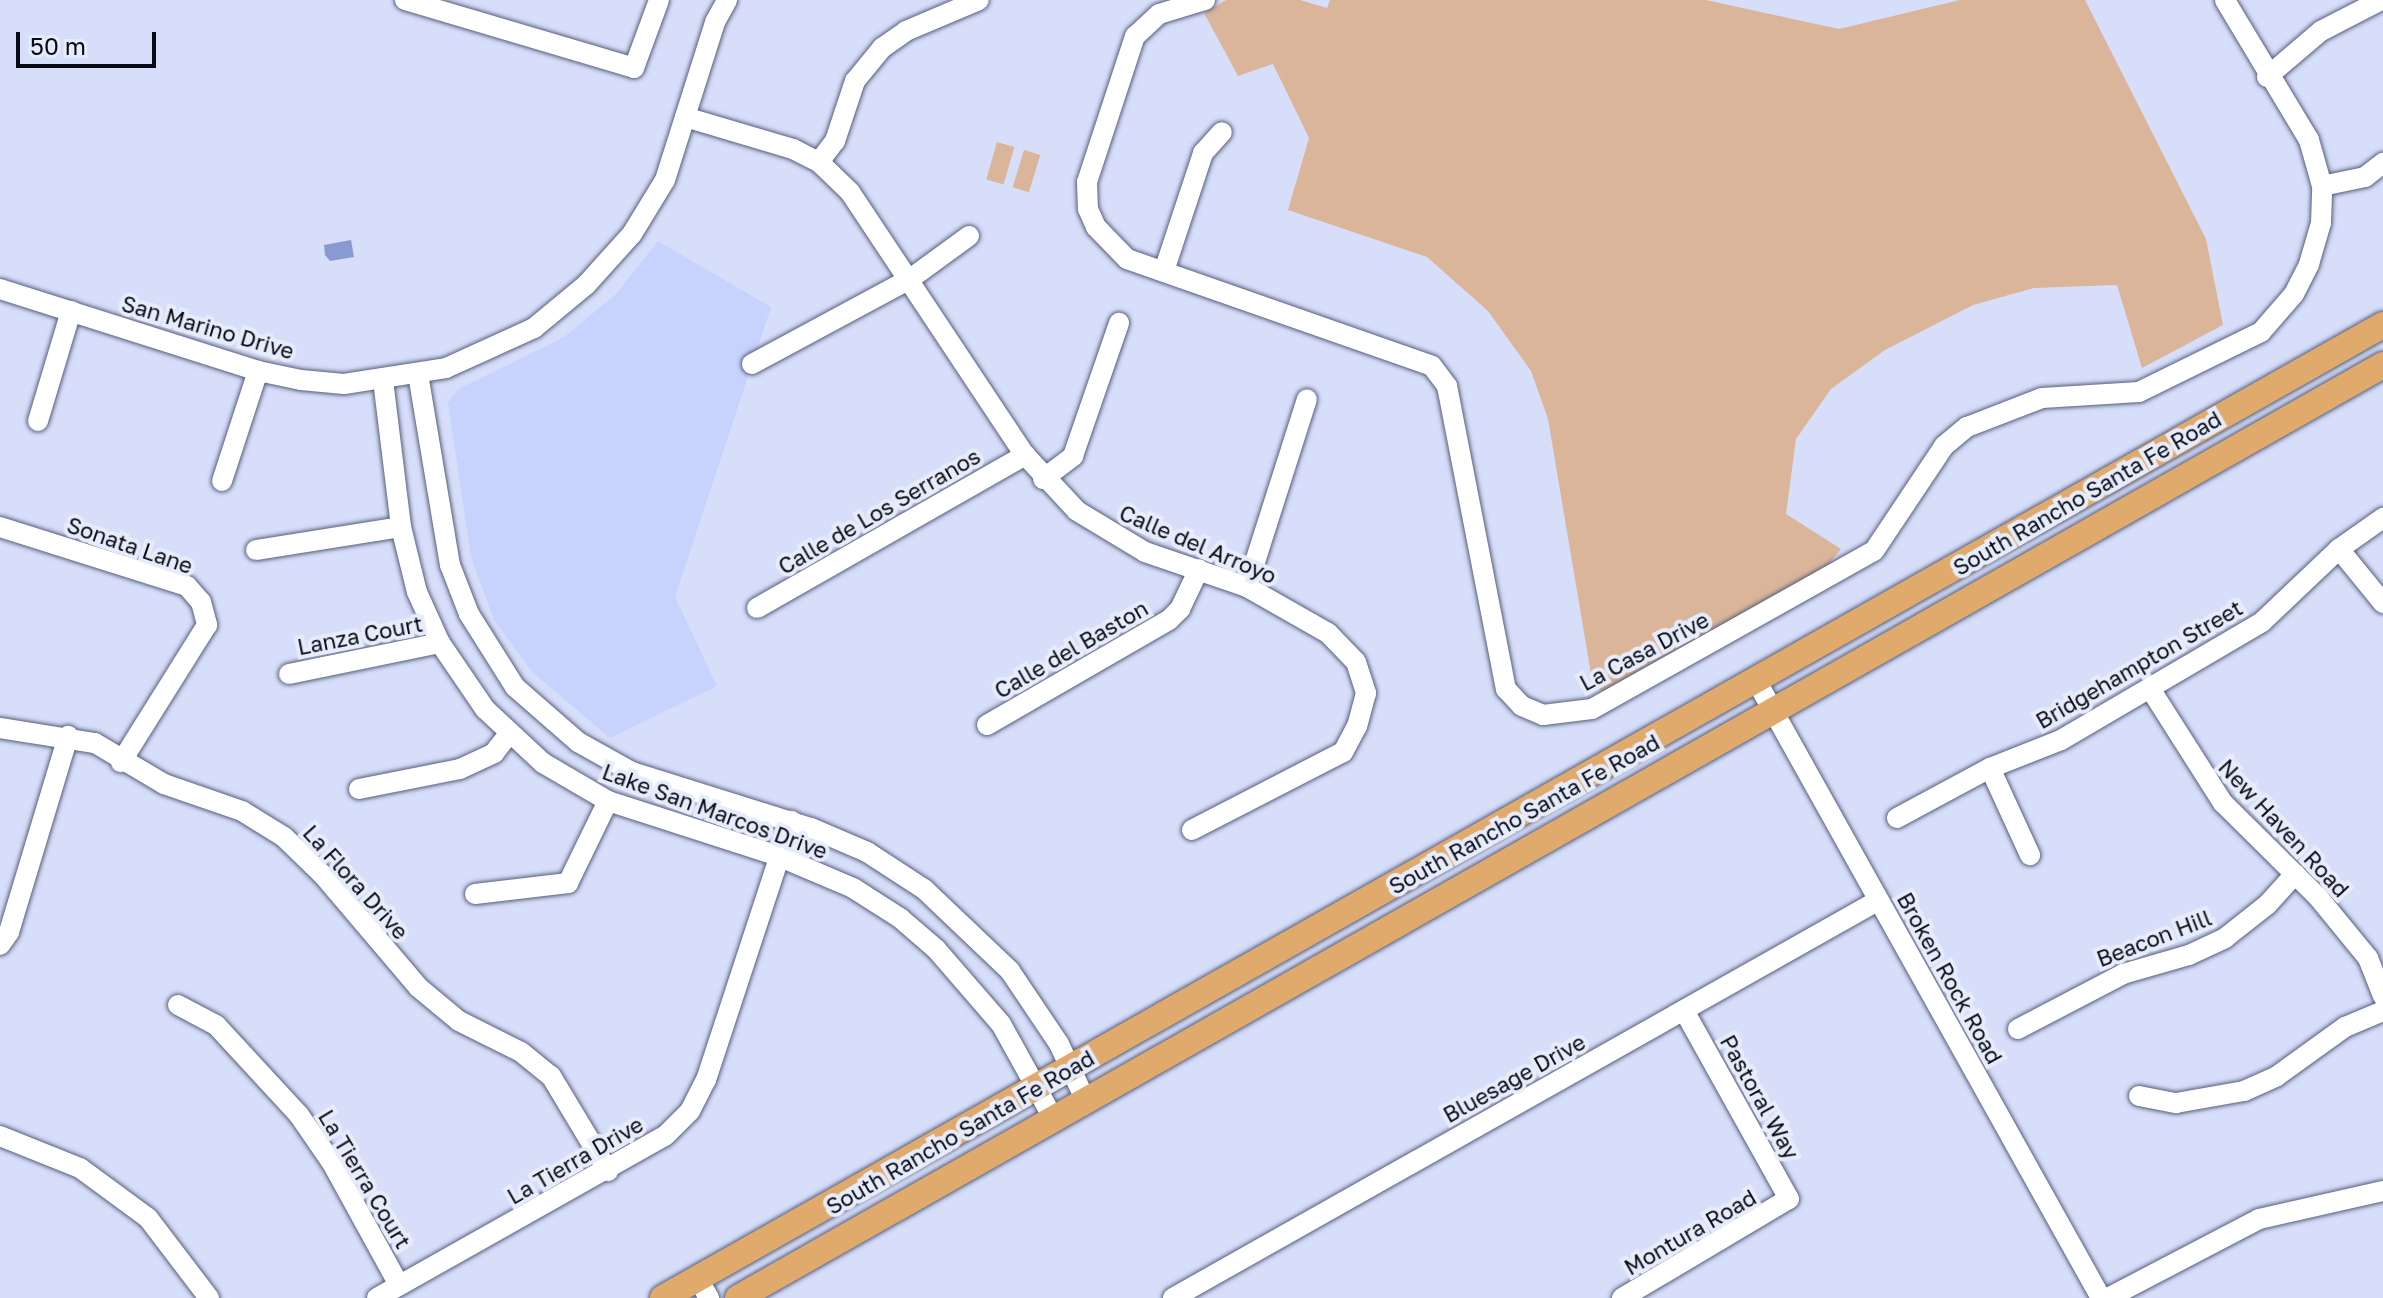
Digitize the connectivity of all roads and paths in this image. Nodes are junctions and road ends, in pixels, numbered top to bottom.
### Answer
1 (405, 0) edge
2 (659, 0) edge
3 (727, 0) edge
4 (979, 0) edge
5 (1205, 0) edge
6 (2225, 0) edge
7 (2381, 0) edge
8 (2267, 77) junction
9 (685, 117) junction
10 (1222, 132) dead end
11 (819, 162) junction
12 (2383, 163) edge
13 (2322, 186) junction
14 (969, 236) dead end
15 (1164, 271) junction
16 (910, 279) junction
17 (0, 289) edge
18 (71, 311) junction
19 (1119, 323) dead end
20 (2383, 325) edge
21 (752, 364) dead end
22 (2383, 365) edge
23 (258, 371) junction
24 (418, 374) junction
25 (383, 380) junction
26 (1307, 399) dead end
27 (38, 421) dead end
28 (1025, 455) junction
29 (1043, 479) junction
30 (222, 481) dead end
31 (2383, 518) edge
32 (0, 527) edge
33 (401, 527) junction
34 (2339, 549) junction
35 (256, 550) dead end
36 (1199, 569) junction
37 (1247, 587) junction
38 (2383, 603) edge
39 (757, 608) dead end
40 (440, 643) junction
41 (289, 674) dead end
42 (1757, 682) junction
43 (2151, 690) junction
44 (1774, 711) junction
45 (987, 725) dead end
46 (0, 728) edge
47 (509, 734) junction
48 (68, 736) junction
49 (121, 762) junction
50 (1990, 768) junction
51 (359, 789) dead end
52 (608, 801) junction
53 (1897, 818) dead end
54 (791, 821) junction
55 (1192, 830) dead end
56 (2030, 855) dead end
57 (778, 856) junction
58 (2295, 874) junction
59 (475, 894) dead end
60 (1879, 900) junction
61 (0, 945) edge
62 (2383, 996) edge
63 (178, 1005) dead end
64 (1684, 1010) junction
65 (2383, 1011) edge
66 (2018, 1029) dead end
67 (1071, 1069) junction
68 (1035, 1089) junction
69 (2139, 1096) dead end
70 (1085, 1099) junction
71 (1053, 1118) junction
72 (0, 1136) edge
73 (608, 1171) junction
74 (2383, 1191) edge
75 (1783, 1207) joint
76 (399, 1285) junction
77 (704, 1288) edge
78 (209, 1298) edge
79 (377, 1298) edge
80 (663, 1298) edge
81 (738, 1298) edge
82 (1173, 1298) edge
83 (1622, 1298) edge
84 (2101, 1298) edge
85 (2108, 1298) edge

1 - 2 street
3 - 9 street, San Marino Drive
4 - 11 street
5 - 15 street, La Casa Drive
6 - 8 street, La Casa Drive
7 - 8 street
8 - 13 street, La Casa Drive
9 - 11 street, Calle del Arroyo
9 - 24 street, San Marino Drive
10 - 15 street
11 - 16 street, Calle del Arroyo
12 - 13 street
13 - 15 street, La Casa Drive
14 - 16 street
16 - 21 street
16 - 28 street, Calle del Arroyo
17 - 18 street, San Marino Drive
18 - 23 street, San Marino Drive
18 - 27 street
19 - 29 street
20 - 42 main road, South Rancho Santa Fe Road
22 - 44 main road, South Rancho Santa Fe Road
23 - 25 street, San Marino Drive
23 - 30 street
24 - 25 street, San Marino Drive
24 - 54 street, Lake San Marcos Drive
25 - 33 street, Lake San Marcos Drive
26 - 37 street
28 - 29 street, Calle del Arroyo
28 - 39 street, Calle de Los Serranos
29 - 36 street, Calle del Arroyo
31 - 34 street, Bridgehampton Street
32 - 49 street, Sonata Lane
33 - 35 street
33 - 40 street, Lake San Marcos Drive
34 - 38 street
34 - 43 street, Bridgehampton Street
36 - 37 street, Calle del Arroyo
36 - 45 street, Calle del Baston
37 - 55 street, Calle del Arroyo
40 - 41 street, Lanza Court
40 - 47 street, Lake San Marcos Drive
42 - 44 street, Broken Rock Road
42 - 67 main road, South Rancho Santa Fe Road
43 - 50 street, Bridgehampton Street
43 - 58 street, New Haven Road
44 - 60 street, Broken Rock Road
44 - 70 main road, South Rancho Santa Fe Road
46 - 48 street, La Flora Drive
47 - 51 street
47 - 52 street, Lake San Marcos Drive
48 - 49 street, La Flora Drive
48 - 61 street
49 - 73 street, La Flora Drive
50 - 53 street, Bridgehampton Street
50 - 56 street
52 - 57 street, Lake San Marcos Drive
52 - 59 street
54 - 57 street, La Tierra Drive
54 - 67 street, Lake San Marcos Drive
57 - 68 street, Lake San Marcos Drive
57 - 73 street, La Tierra Drive
58 - 62 street, New Haven Road
58 - 66 street, Beacon Hill
60 - 64 street, Bluesage Drive
60 - 84 street, Broken Rock Road
63 - 76 street, La Tierra Court
64 - 75 street, Pastoral Way
64 - 82 street, Bluesage Drive
65 - 69 street
67 - 68 main road, South Rancho Santa Fe Road
67 - 70 street, Lake San Marcos Drive
68 - 71 street, Lake San Marcos Drive
68 - 77 main road, South Rancho Santa Fe Road
70 - 71 main road, South Rancho Santa Fe Road
71 - 81 main road, South Rancho Santa Fe Road
72 - 78 street
73 - 76 street, La Tierra Drive
74 - 85 street
75 - 83 street, Montura Road
76 - 79 street, La Tierra Drive
77 - 80 main road, South Rancho Santa Fe Road

